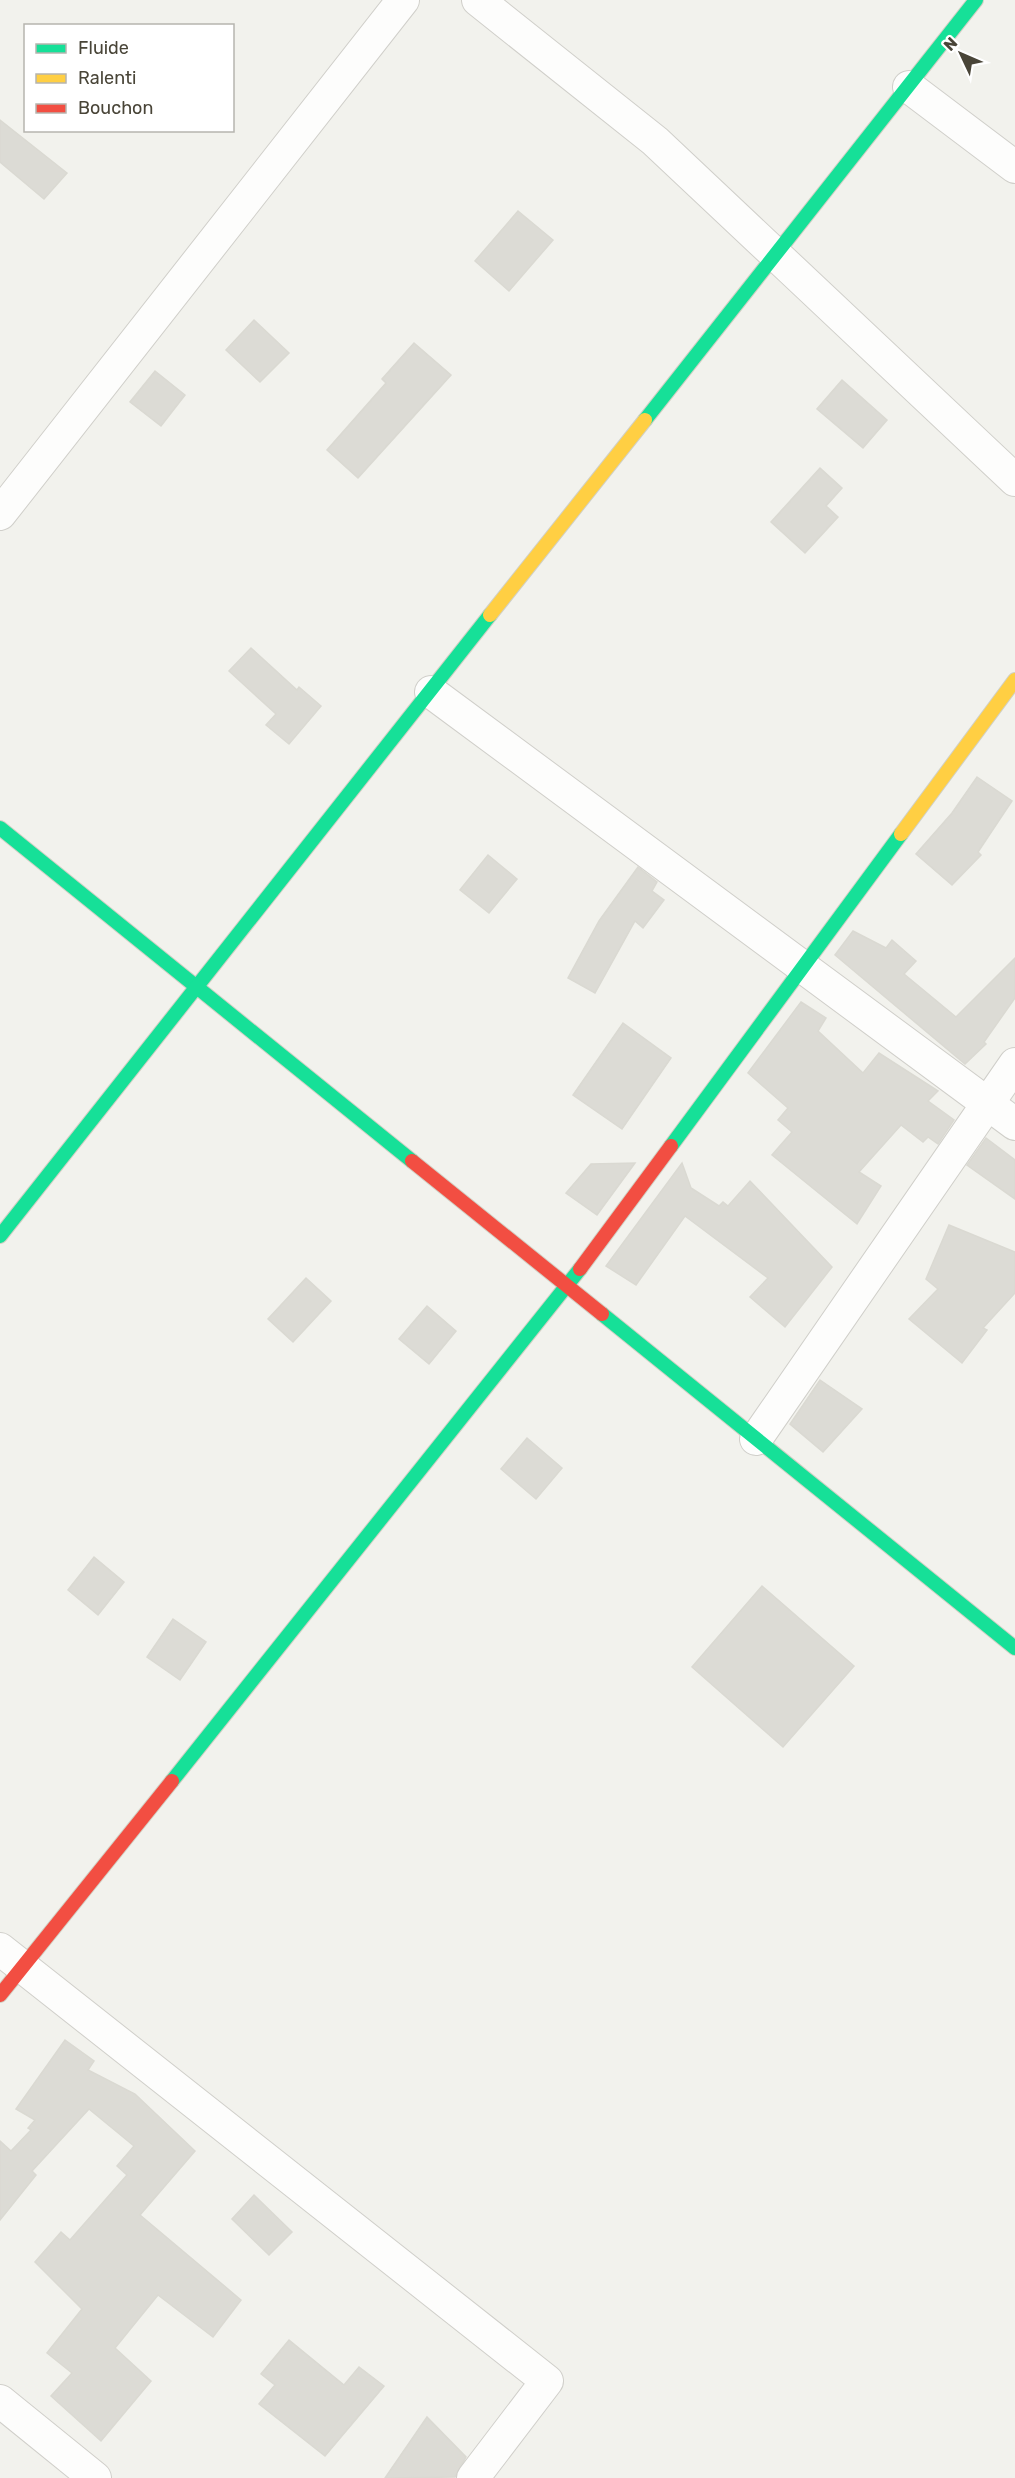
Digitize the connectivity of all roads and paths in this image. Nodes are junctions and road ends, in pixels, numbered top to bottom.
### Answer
1 (403, 0) edge
2 (478, 0) edge
3 (976, 0) edge
4 (909, 87) junction
5 (1015, 167) edge
6 (776, 255) junction
7 (1015, 480) edge
8 (0, 514) edge
9 (1015, 680) edge
10 (431, 692) junction
11 (0, 828) edge
12 (803, 968) junction
13 (196, 988) junction
14 (1015, 1064) edge
15 (988, 1104) junction
16 (1015, 1124) edge
17 (0, 1236) edge
18 (567, 1287) junction
19 (756, 1438) junction
20 (1015, 1648) edge
21 (11, 1958) edge
22 (0, 1995) edge
23 (0, 2401) edge
24 (95, 2478) edge
25 (473, 2478) edge

1 - 8 street
2 - 6 street
3 - 4 street
4 - 5 street
4 - 6 street
6 - 7 street
6 - 10 street
9 - 12 street
10 - 12 street
10 - 13 street
11 - 13 street
12 - 15 street
12 - 18 street
13 - 17 street
13 - 18 street
14 - 15 street
15 - 16 street
15 - 19 street
18 - 19 street
18 - 21 street
19 - 20 street
21 - 22 street
21 - 25 street
23 - 24 street

